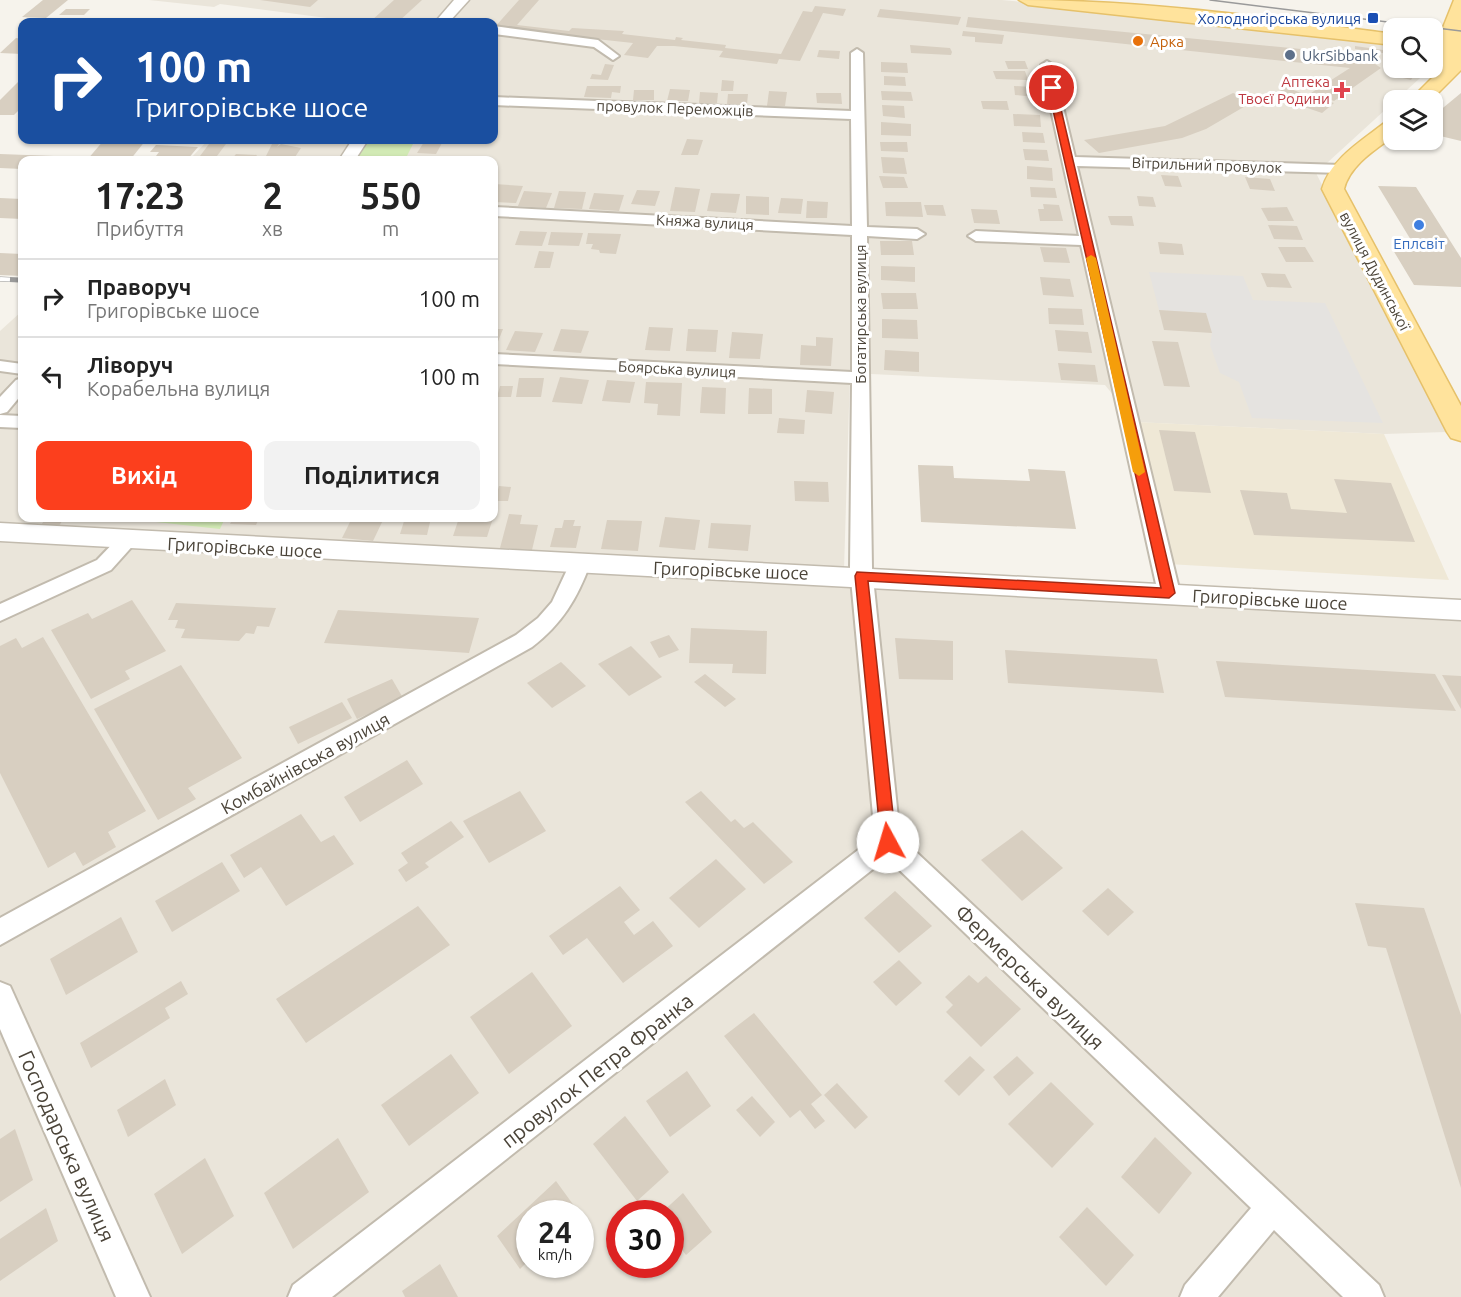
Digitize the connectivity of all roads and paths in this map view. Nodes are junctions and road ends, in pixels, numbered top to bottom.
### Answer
1 (462, 0) edge
2 (1028, 0) edge
3 (1093, 0) edge
4 (1461, 3) edge
5 (446, 18) edge
6 (1383, 30) edge
7 (498, 31) edge
8 (1383, 39) edge
9 (1457, 45) edge
10 (857, 53) dead end
11 (613, 56) dead end
12 (1047, 65) dead end
13 (1430, 90) edge
14 (498, 101) edge
15 (857, 116) junction
16 (1383, 134) edge
17 (1071, 161) junction
18 (1342, 169) junction
19 (498, 212) edge
20 (860, 231) junction
21 (917, 234) dead end
22 (975, 236) dead end
23 (1087, 241) junction
24 (498, 359) edge
25 (0, 366) edge
26 (18, 368) edge
27 (860, 378) junction
28 (18, 388) edge
29 (0, 408) edge
30 (0, 421) edge
31 (18, 422) edge
32 (1461, 432) edge
33 (138, 522) edge
34 (0, 532) edge
35 (127, 540) junction
36 (579, 564) junction
37 (861, 576) junction
38 (1169, 593) junction
39 (1461, 610) edge
40 (0, 613) edge
41 (888, 842) junction
42 (0, 932) edge
43 (0, 996) edge
44 (1272, 1207) junction
45 (133, 1297) edge
46 (305, 1297) edge
47 (1197, 1297) edge
48 (1367, 1297) edge

1 - 5 street
2 - 8 main road
3 - 6 main road
4 - 9 main road
7 - 11 street
9 - 13 main road
10 - 15 street, Богатирська вулиця
12 - 17 street
14 - 15 street, провулок Переможців
15 - 20 street, Богатирська вулиця
16 - 18 main road
17 - 18 street, Вітрильний провулок
17 - 23 street
18 - 32 main road, вулиця Дудинської
19 - 20 street, Княжа вулиця
20 - 21 street, Княжа вулиця
20 - 27 street, Богатирська вулиця
22 - 23 street
23 - 38 street
24 - 27 street, Боярська вулиця
25 - 26 street
27 - 37 street, Богатирська вулиця
28 - 29 street
30 - 31 street
33 - 35 street
34 - 35 street, Григорівське шосе
35 - 36 street, Григорівське шосе
35 - 40 street
36 - 37 street, Григорівське шосе
36 - 42 street, Комбайнівська вулиця
37 - 38 street, Григорівське шосе
37 - 41 street
38 - 39 street, Григорівське шосе
41 - 44 street, Фермерська вулиця
41 - 46 street, провулок Петра Франка
43 - 45 street, Господарська вулиця
44 - 47 street
44 - 48 street, Фермерська вулиця

